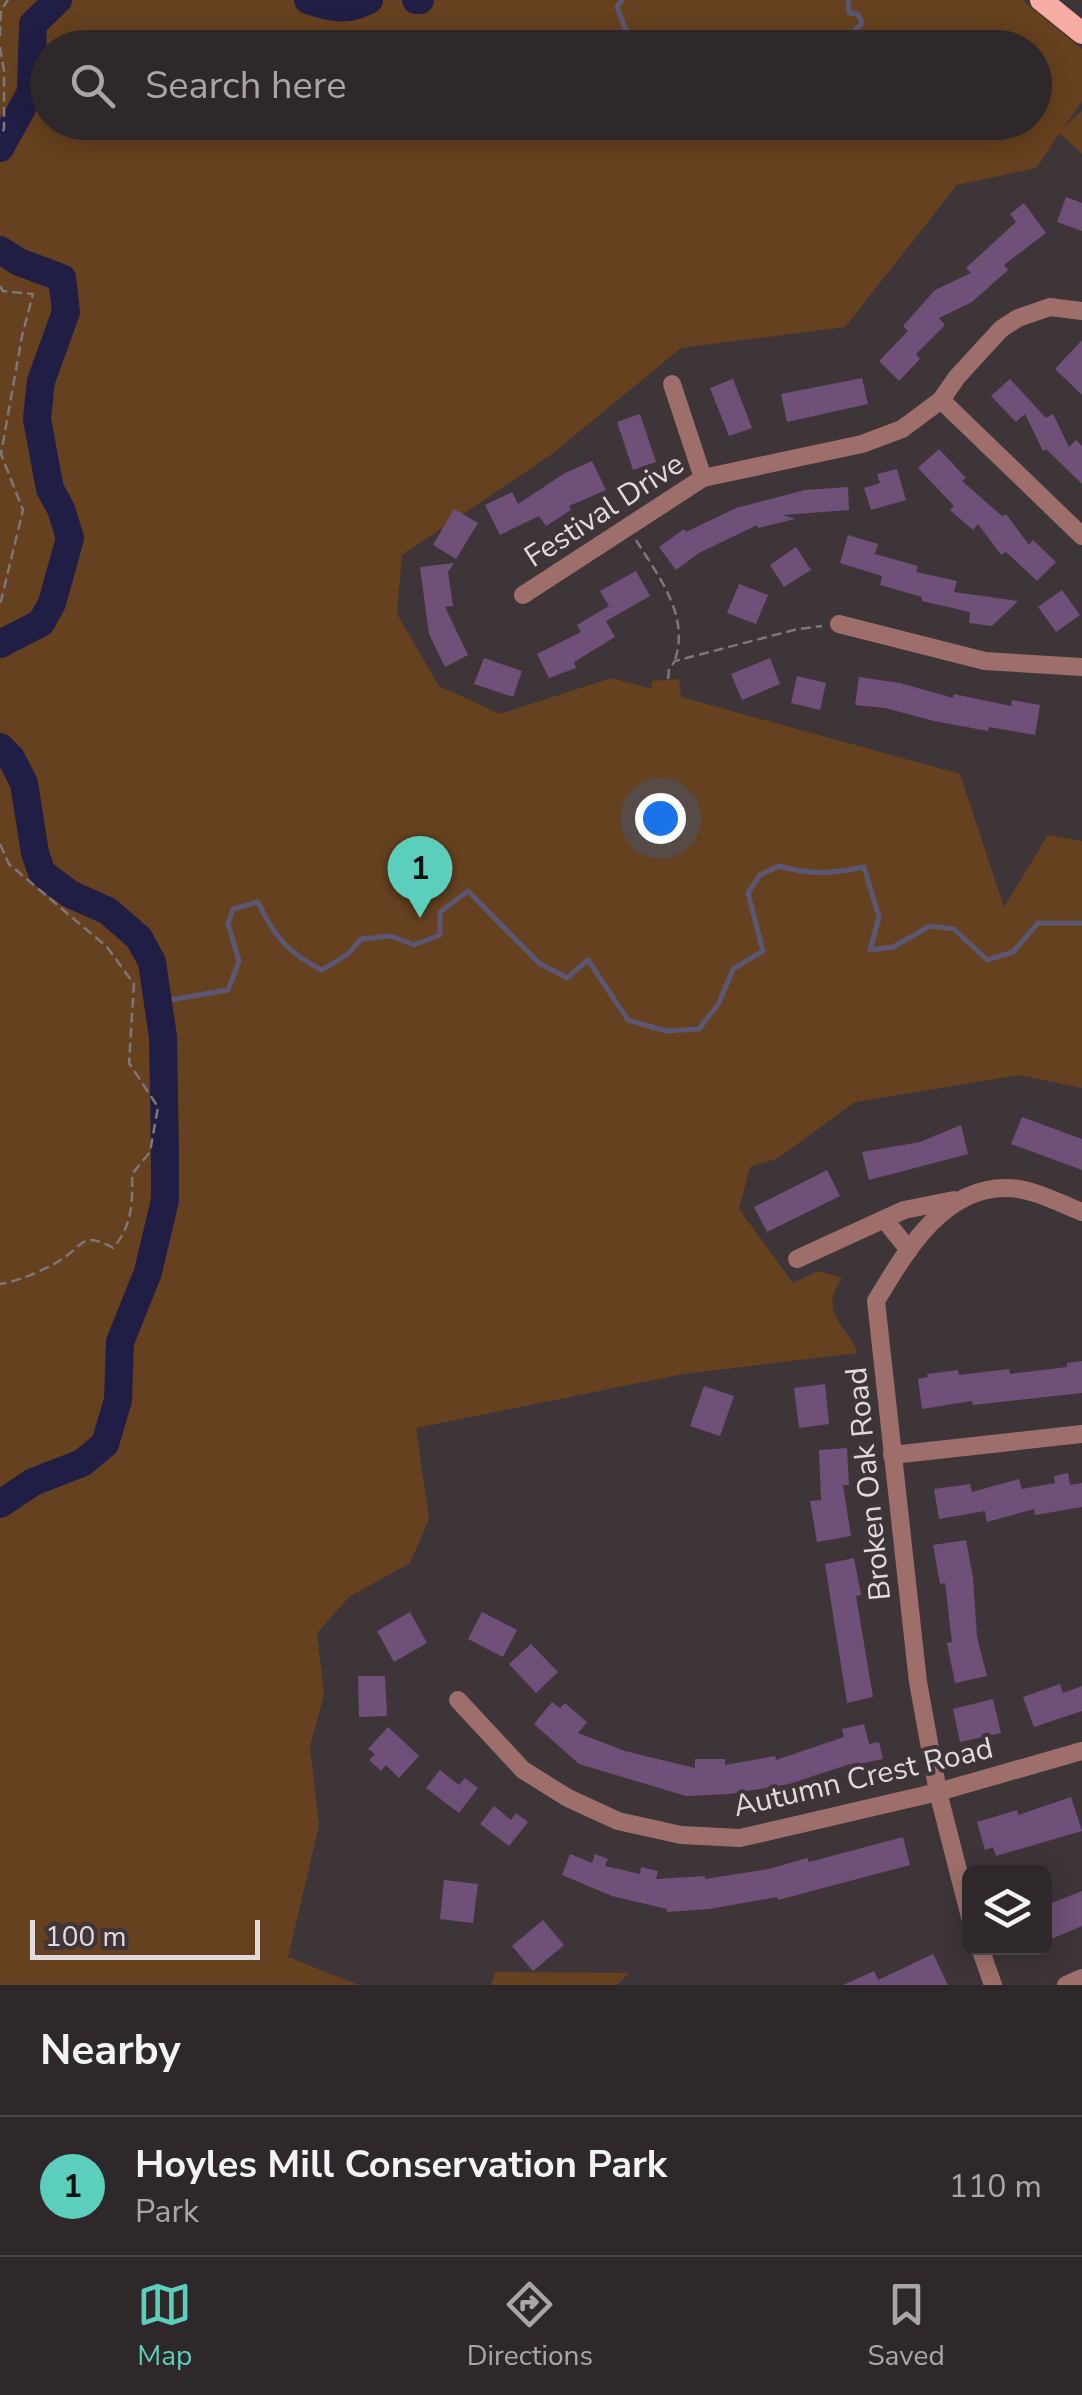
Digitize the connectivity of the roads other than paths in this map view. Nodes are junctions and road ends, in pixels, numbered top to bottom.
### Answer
1 (1041, 0) edge
2 (1082, 32) edge
3 (1082, 311) edge
4 (672, 384) dead end
5 (941, 400) junction
6 (703, 478) junction
7 (1082, 536) edge
8 (523, 595) dead end
9 (838, 624) road end
10 (1082, 667) edge
11 (960, 1199) junction
12 (1082, 1212) edge
13 (884, 1219) junction
14 (908, 1250) junction
15 (797, 1259) dead end
16 (1082, 1434) edge
17 (892, 1455) junction
18 (458, 1700) dead end
19 (1082, 1751) edge
20 (938, 1792) junction
21 (962, 1886) edge
22 (982, 1955) edge
23 (1082, 1978) edge
24 (993, 1985) edge
25 (1066, 1985) edge

1 - 2 main road
3 - 5 street, Festival Drive
4 - 6 street
5 - 6 street, Festival Drive
5 - 7 street
6 - 8 street, Festival Drive
9 - 10 street
11 - 12 street
11 - 13 street
11 - 14 street, Broken Oak Road
13 - 14 street
13 - 15 street
14 - 17 street, Broken Oak Road
16 - 17 street
17 - 20 street, Broken Oak Road
18 - 20 street, Autumn Crest Road
19 - 20 street, Autumn Crest Road
20 - 21 street, Broken Oak Road
22 - 24 street
23 - 25 street

